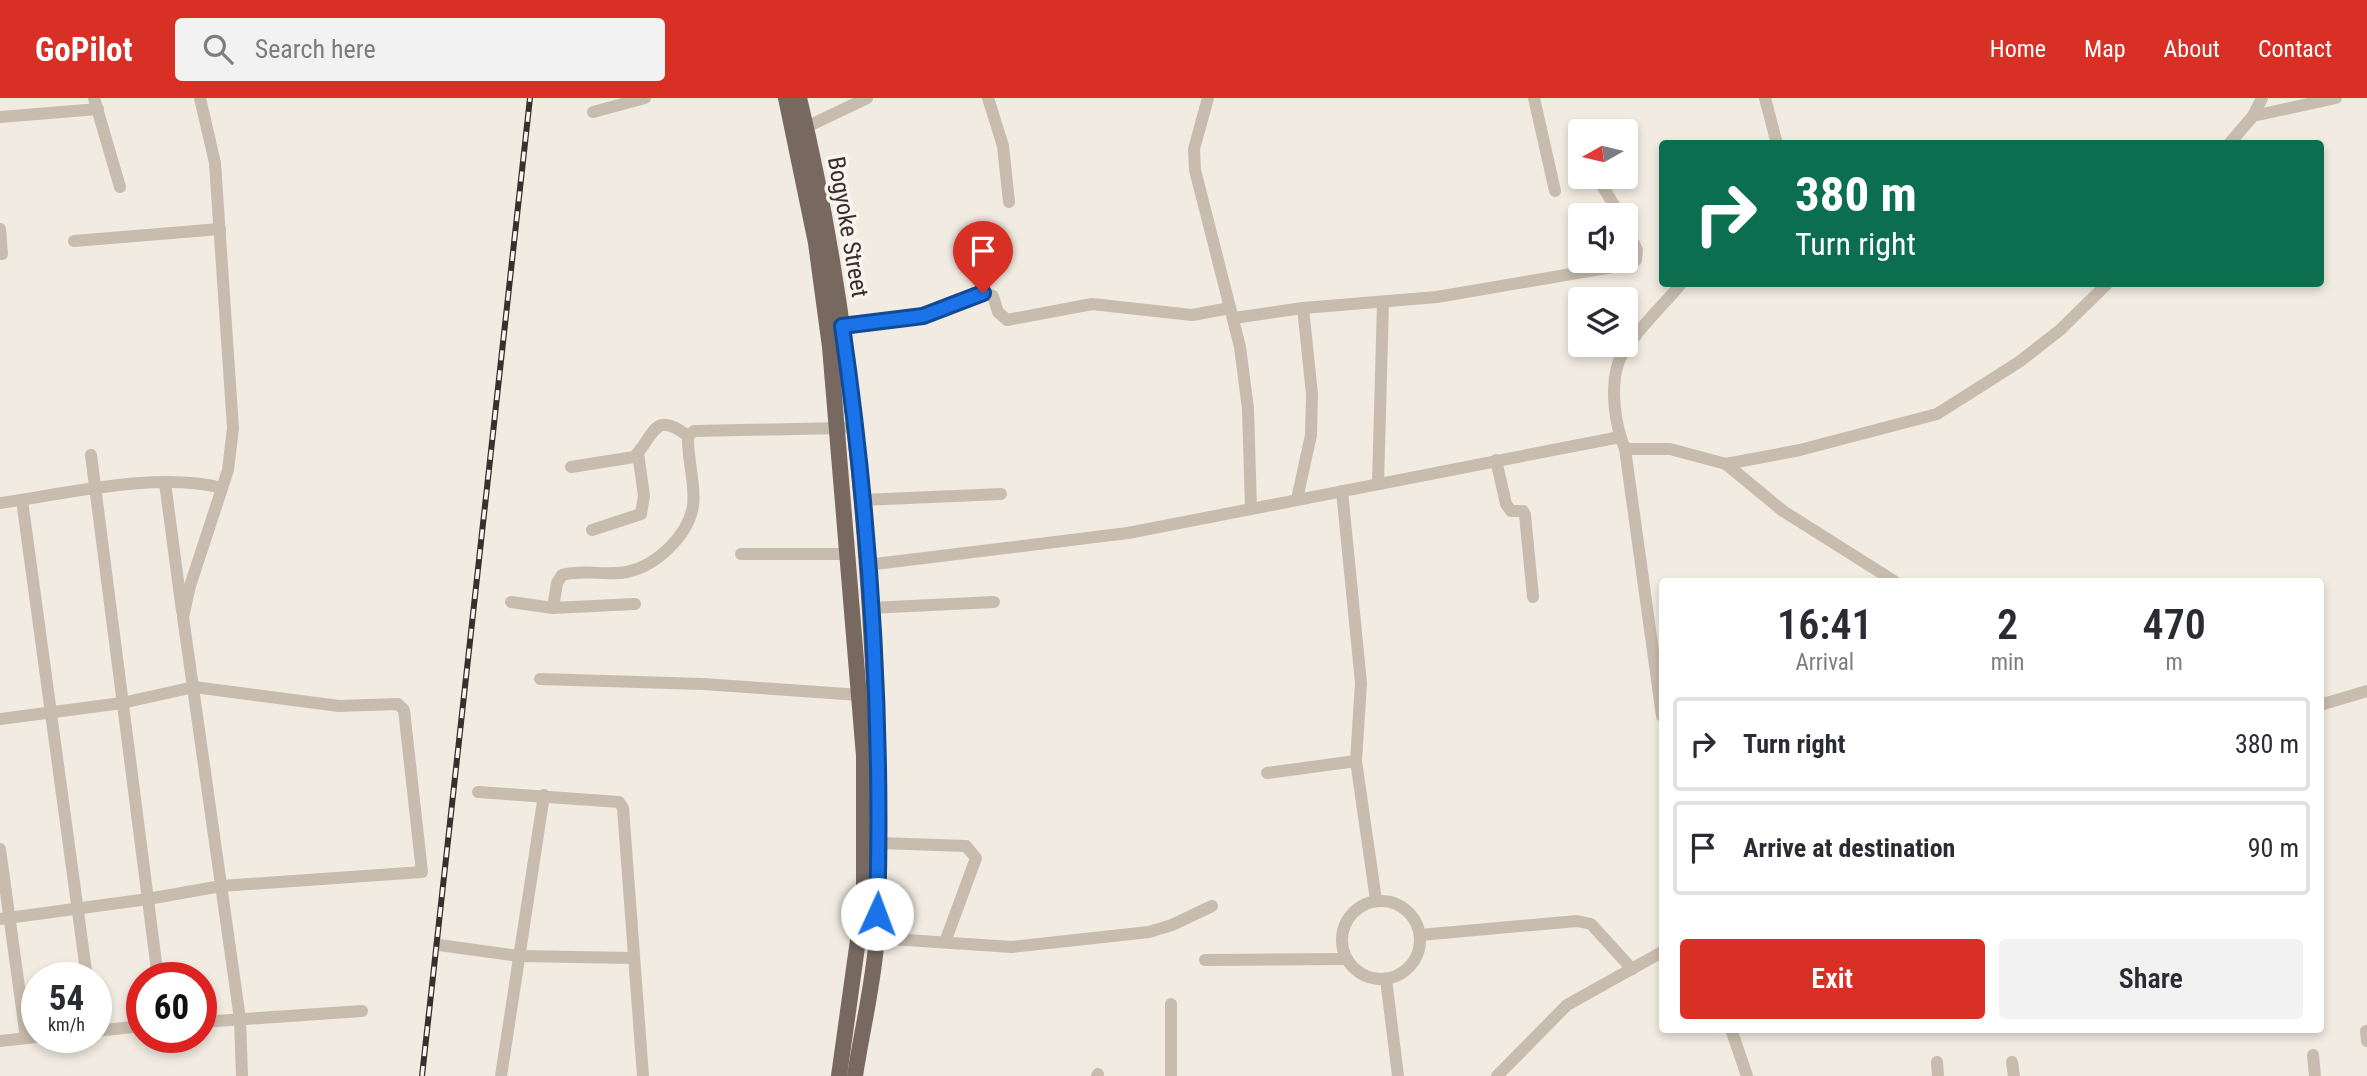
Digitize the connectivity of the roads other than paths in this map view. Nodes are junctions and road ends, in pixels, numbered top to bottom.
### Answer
1 (200, 98) edge
2 (645, 98) edge
3 (786, 98) edge
4 (799, 98) edge
5 (867, 98) edge
6 (988, 98) edge
7 (1208, 98) edge
8 (1534, 98) edge
9 (1765, 98) edge
10 (2262, 98) edge
11 (2336, 98) edge
12 (96, 104) edge
13 (593, 112) dead end
14 (2253, 116) junction
15 (0, 117) edge
16 (800, 130) junction
17 (1776, 140) edge
18 (2232, 140) edge
19 (120, 187) dead end
20 (1555, 191) dead end
21 (1009, 202) dead end
22 (0, 229) edge
23 (220, 229) junction
24 (74, 241) dead end
25 (2, 254) dead end
26 (1577, 273) edge
27 (1679, 287) edge
28 (2104, 287) edge
29 (1383, 302) junction
30 (1303, 308) junction
31 (1232, 313) junction
32 (842, 326) junction
33 (856, 427) junction
34 (839, 428) junction
35 (688, 436) junction
36 (1623, 443) junction
37 (638, 453) junction
38 (91, 455) dead end
39 (1496, 460) junction
40 (1726, 464) junction
41 (570, 467) dead end
42 (165, 483) junction
43 (1378, 484) junction
44 (96, 488) junction
45 (222, 488) junction
46 (1342, 491) junction
47 (1001, 494) dead end
48 (1297, 499) junction
49 (22, 500) junction
50 (862, 500) junction
51 (0, 503) edge
52 (1251, 509) junction
53 (592, 530) dead end
54 (741, 554) dead end
55 (849, 554) junction
56 (867, 565) junction
57 (1889, 578) edge
58 (1533, 597) dead end
59 (511, 602) dead end
60 (994, 602) dead end
61 (635, 604) dead end
62 (554, 608) junction
63 (869, 608) junction
64 (183, 617) junction
65 (540, 679) dead end
66 (194, 687) junction
67 (2367, 691) edge
68 (860, 695) junction
69 (1659, 695) edge
70 (122, 702) junction
71 (2324, 704) edge
72 (51, 712) junction
73 (0, 719) edge
74 (1356, 761) junction
75 (1267, 772) dead end
76 (478, 792) dead end
77 (544, 794) junction
78 (880, 843) junction
79 (0, 849) edge
80 (221, 886) junction
81 (148, 900) junction
82 (1376, 900) junction
83 (1212, 906) dead end
84 (78, 908) junction
85 (5, 918) edge
86 (1420, 935) junction
87 (876, 937) junction
88 (945, 942) junction
89 (439, 945) dead end
90 (1659, 954) edge
91 (519, 956) junction
92 (632, 958) junction
93 (1347, 959) junction
94 (1205, 960) dead end
95 (85, 962) edge
96 (156, 962) edge
97 (1632, 969) junction
98 (1386, 979) junction
99 (21, 992) edge
100 (1171, 1004) dead end
101 (362, 1011) dead end
102 (240, 1019) junction
103 (217, 1021) edge
104 (1732, 1033) edge
105 (21, 1039) edge
106 (0, 1041) edge
107 (2313, 1055) dead end
108 (1937, 1062) dead end
109 (2012, 1062) dead end
110 (242, 1076) edge
111 (501, 1076) edge
112 (643, 1076) edge
113 (839, 1076) edge
114 (855, 1076) edge
115 (1171, 1076) edge
116 (1398, 1076) edge
117 (1497, 1076) edge
118 (1747, 1076) edge
119 (1938, 1076) edge
120 (2014, 1076) edge
121 (2315, 1076) edge

1 - 23 street
2 - 13 street
3 - 16 main road, Bogyoke Street
4 - 16 main road, Bogyoke Street
5 - 16 street
6 - 21 street
7 - 31 street
8 - 20 street
9 - 17 street
10 - 14 street
11 - 14 street
12 - 15 street
12 - 19 street
14 - 18 street
16 - 32 main road, Bogyoke Street
16 - 34 main road, Bogyoke Street
22 - 25 street
23 - 24 street
23 - 45 street
26 - 29 street
27 - 36 street
28 - 40 street
29 - 30 street
29 - 43 street
30 - 31 street
30 - 48 street
31 - 32 street
31 - 52 street
32 - 33 main road, Bogyoke Street
33 - 34 street
33 - 50 main road, Bogyoke Street
34 - 35 street
34 - 55 main road, Bogyoke Street
35 - 37 street
35 - 62 street
36 - 39 street
36 - 40 street
36 - 69 street
37 - 41 street
37 - 53 street
38 - 44 street
39 - 43 street
39 - 58 street
40 - 57 street
42 - 44 street
42 - 45 street
42 - 64 street
43 - 46 street
44 - 49 street
44 - 70 street
45 - 64 street
46 - 48 street
46 - 74 street
47 - 50 street
48 - 52 street
49 - 51 street
49 - 72 street
50 - 56 main road, Bogyoke Street
52 - 56 street
54 - 55 street
55 - 68 main road, Bogyoke Street
56 - 63 main road, Bogyoke Street
59 - 62 street
60 - 63 street
61 - 62 street
63 - 78 main road, Bogyoke Street
64 - 66 street
65 - 68 street
66 - 70 street
66 - 80 street
66 - 80 street
67 - 71 street
68 - 113 main road, Bogyoke Street
70 - 72 street
70 - 81 street
72 - 73 street
72 - 84 street
74 - 75 street
74 - 82 street
76 - 77 street
77 - 91 street
77 - 92 street
78 - 87 main road, Bogyoke Street
78 - 88 street
79 - 85 street
80 - 81 street
80 - 102 street
81 - 84 street
81 - 96 street
82 - 86 street
82 - 93 street
83 - 88 street
84 - 85 street
84 - 95 street
85 - 99 street
86 - 97 street
86 - 98 street
87 - 88 street
87 - 114 main road, Bogyoke Street
89 - 91 street
90 - 97 street
91 - 92 street
91 - 111 street
92 - 112 street
93 - 94 street
93 - 98 street
97 - 117 street
98 - 116 street
100 - 115 street
101 - 102 street
102 - 103 street
102 - 110 street
104 - 118 street
105 - 106 street
107 - 121 street
108 - 119 street
109 - 120 street

